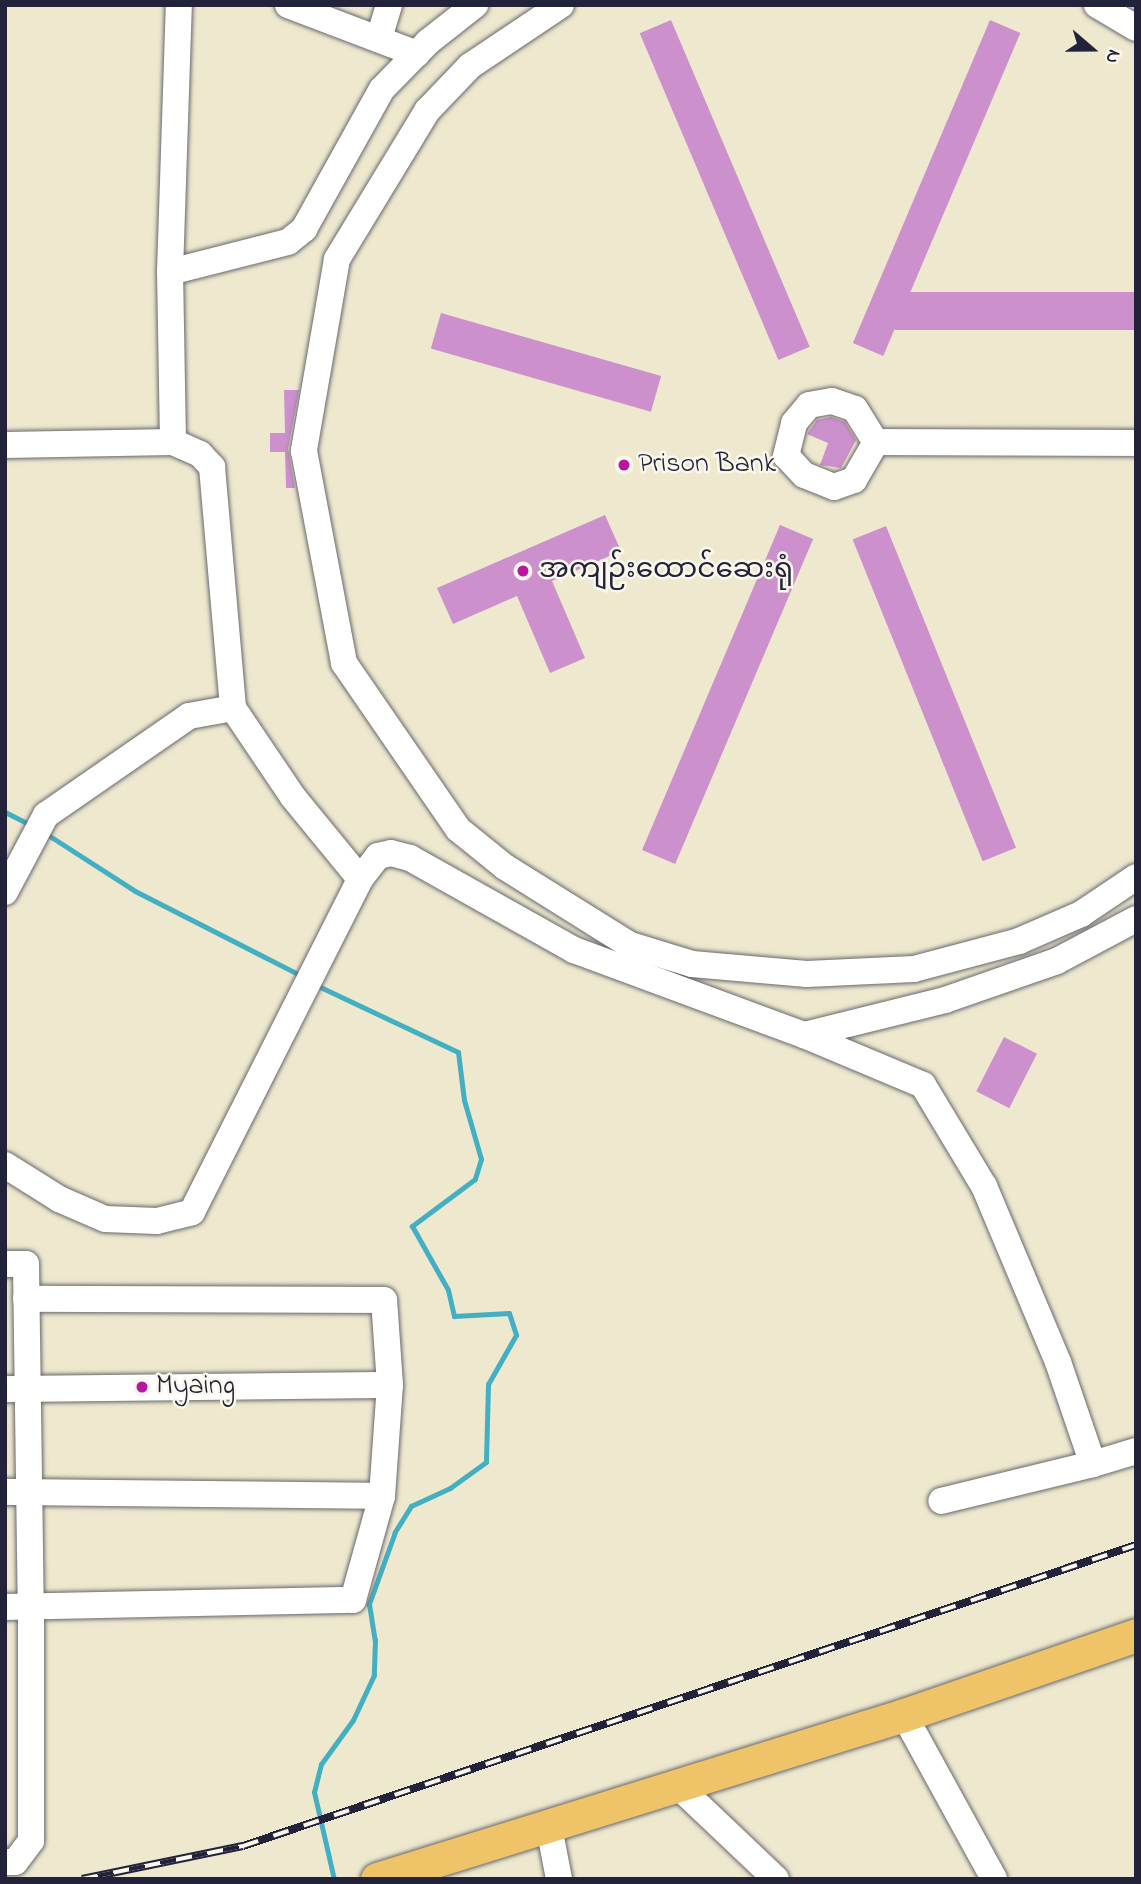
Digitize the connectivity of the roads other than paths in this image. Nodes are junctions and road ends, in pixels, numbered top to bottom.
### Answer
1 (179, 5) edge
2 (288, 5) edge
3 (389, 5) edge
4 (475, 5) edge
5 (561, 5) edge
6 (1097, 5) edge
7 (1136, 28) edge
8 (379, 38) junction
9 (417, 54) junction
10 (170, 272) junction
11 (173, 442) junction
12 (876, 442) dead end
13 (1136, 443) edge
14 (5, 444) edge
15 (233, 708) junction
16 (1136, 877) edge
17 (360, 879) junction
18 (5, 892) edge
19 (1136, 919) edge
20 (804, 1035) junction
21 (5, 1166) edge
22 (5, 1265) edge
23 (26, 1299) junction
24 (390, 1385) junction
25 (17, 1389) edge
26 (1136, 1451) edge
27 (1093, 1464) junction
28 (17, 1492) edge
29 (382, 1496) junction
30 (940, 1501) dead end
31 (18, 1606) edge
32 (1136, 1634) edge
33 (904, 1715) junction
34 (678, 1786) junction
35 (549, 1827) junction
36 (5, 1862) edge
37 (377, 1879) edge
38 (559, 1879) edge
39 (776, 1879) edge
40 (994, 1879) edge

1 - 10 street
2 - 8 street
3 - 8 street
4 - 9 street
5 - 16 street
6 - 7 street
8 - 9 street
9 - 10 street
10 - 11 street
11 - 14 street
11 - 15 street
12 - 13 street
15 - 17 street
15 - 18 street
17 - 20 street
17 - 21 street
19 - 20 street
20 - 27 street
22 - 23 street
23 - 24 street
23 - 25 street
24 - 25 street
24 - 29 street
25 - 28 street
26 - 27 street
27 - 30 street
28 - 29 street
28 - 31 street
29 - 31 street
31 - 36 street
32 - 33 main road
33 - 34 main road
33 - 40 street
34 - 35 main road
34 - 39 street
35 - 37 main road
35 - 38 street

